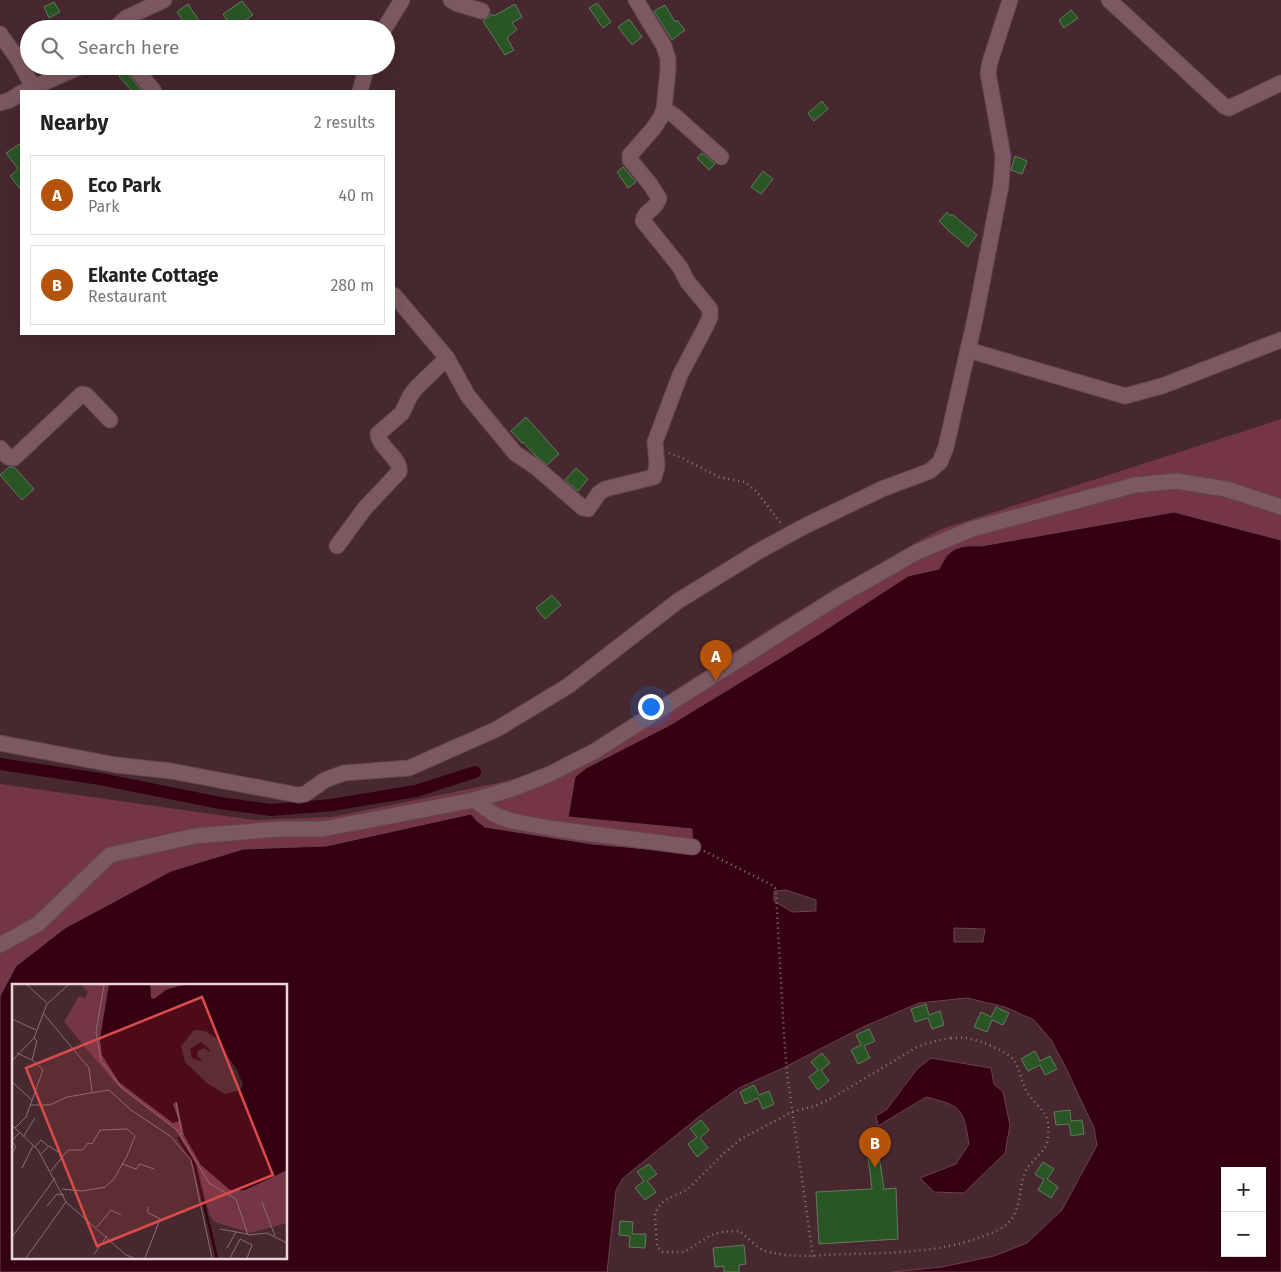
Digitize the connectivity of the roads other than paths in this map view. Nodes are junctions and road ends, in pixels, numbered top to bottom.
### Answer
1 (164, 0) edge
2 (402, 0) edge
3 (451, 0) edge
4 (636, 0) edge
5 (1010, 0) edge
6 (1109, 0) edge
7 (482, 11) dead end
8 (124, 20) edge
9 (390, 20) edge
10 (0, 34) edge
11 (20, 67) edge
12 (22, 75) edge
13 (61, 75) edge
14 (141, 75) edge
15 (364, 75) edge
16 (1281, 83) edge
17 (26, 90) edge
18 (153, 90) edge
19 (360, 90) edge
20 (20, 94) edge
21 (0, 102) edge
22 (664, 109) junction
23 (721, 157) dead end
24 (395, 296) edge
25 (1281, 340) edge
26 (968, 350) junction
27 (447, 358) junction
28 (110, 420) dead end
29 (0, 448) edge
30 (6, 463) edge
31 (1281, 507) edge
32 (337, 546) dead end
33 (0, 743) edge
34 (474, 800) junction
35 (693, 847) road end
36 (0, 945) edge

1 - 8 street
2 - 9 street
3 - 7 street
4 - 22 street
5 - 26 street
6 - 16 street
10 - 11 street
12 - 17 street
13 - 17 street
14 - 18 street
15 - 19 street
20 - 21 street
22 - 23 street
22 - 27 street
24 - 27 street
25 - 26 street
26 - 33 street
27 - 32 street
28 - 30 street
29 - 30 street
31 - 34 street
34 - 35 street
34 - 36 street

